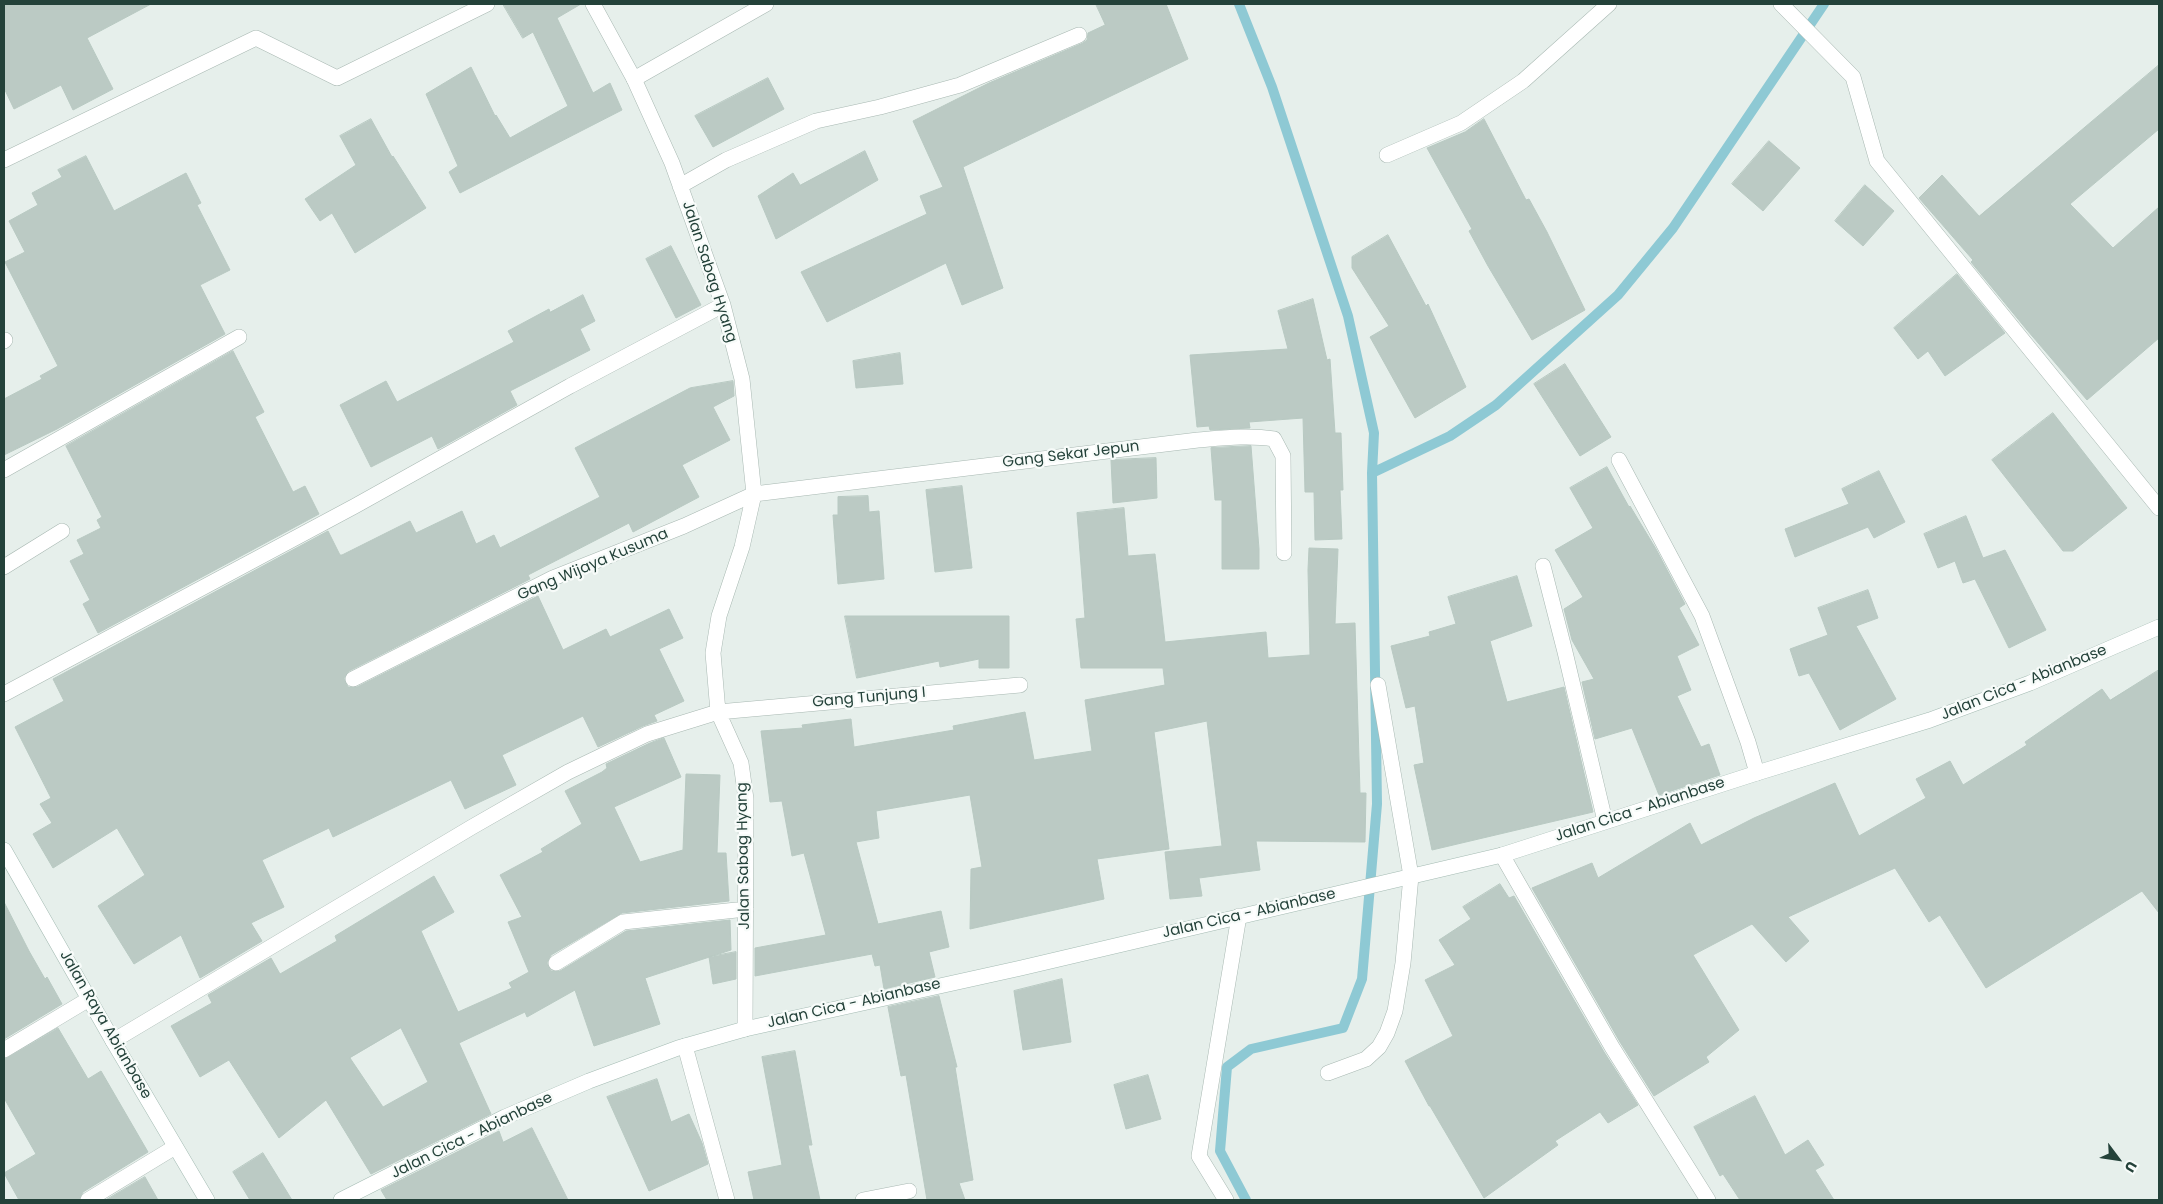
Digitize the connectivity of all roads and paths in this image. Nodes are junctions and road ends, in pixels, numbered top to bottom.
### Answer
1 (487, 4) edge
2 (593, 4) edge
3 (766, 4) edge
4 (1609, 4) edge
5 (1782, 4) edge
6 (1079, 35) dead end
7 (634, 79) junction
8 (1387, 155) dead end
9 (4, 160) edge
10 (680, 186) junction
11 (723, 305) junction
12 (239, 337) dead end
13 (1619, 460) dead end
14 (4, 470) edge
15 (754, 494) junction
16 (2159, 508) edge
17 (62, 531) dead end
18 (1284, 553) dead end
19 (1543, 566) dead end
20 (4, 567) edge
21 (2159, 627) edge
22 (352, 679) dead end
23 (1020, 684) dead end
24 (1378, 684) dead end
25 (4, 694) edge
26 (718, 712) junction
27 (1757, 773) junction
28 (1605, 821) junction
29 (4, 850) edge
30 (1502, 854) junction
31 (1404, 877) junction
32 (746, 909) junction
33 (1239, 916) junction
34 (556, 963) dead end
35 (89, 999) junction
36 (745, 1029) junction
37 (113, 1041) junction
38 (684, 1046) junction
39 (4, 1050) edge
40 (1328, 1072) dead end
41 (175, 1147) junction
42 (908, 1192) dead end
43 (88, 1200) edge
44 (207, 1200) edge
45 (341, 1200) edge
46 (727, 1200) edge
47 (863, 1200) edge
48 (1226, 1200) edge
49 (1708, 1200) edge

1 - 9 street
2 - 7 street, Jalan Sabag Hyang
3 - 7 street
4 - 8 street
5 - 16 street
6 - 10 street
7 - 10 street, Jalan Sabag Hyang
10 - 11 street, Jalan Sabag Hyang
11 - 15 street, Jalan Sabag Hyang
11 - 25 street
12 - 14 street
13 - 27 street
15 - 18 street, Gang Sekar Jepun
15 - 22 street, Gang Wijaya Kusuma
15 - 26 street, Jalan Sabag Hyang
17 - 20 street
19 - 28 street
21 - 27 street, Jalan Cica - Abianbase
23 - 26 street, Gang Tunjung I
24 - 31 street
26 - 32 street, Jalan Sabag Hyang
26 - 37 street, Gang Tunjung I
27 - 28 street, Jalan Cica - Abianbase
28 - 30 street, Jalan Cica - Abianbase
29 - 35 street, Jalan Raya Abianbase
30 - 31 street, Jalan Cica - Abianbase
30 - 49 street
31 - 33 street, Jalan Cica - Abianbase
31 - 40 street
32 - 34 street
32 - 36 street, Jalan Sabag Hyang
33 - 36 street, Jalan Cica - Abianbase
33 - 48 street
35 - 37 street, Jalan Raya Abianbase
35 - 39 street
36 - 38 street, Jalan Cica - Abianbase
37 - 41 street, Jalan Raya Abianbase
38 - 45 street, Jalan Cica - Abianbase
38 - 46 street
41 - 43 street
41 - 44 street, Jalan Raya Abianbase
42 - 47 street

